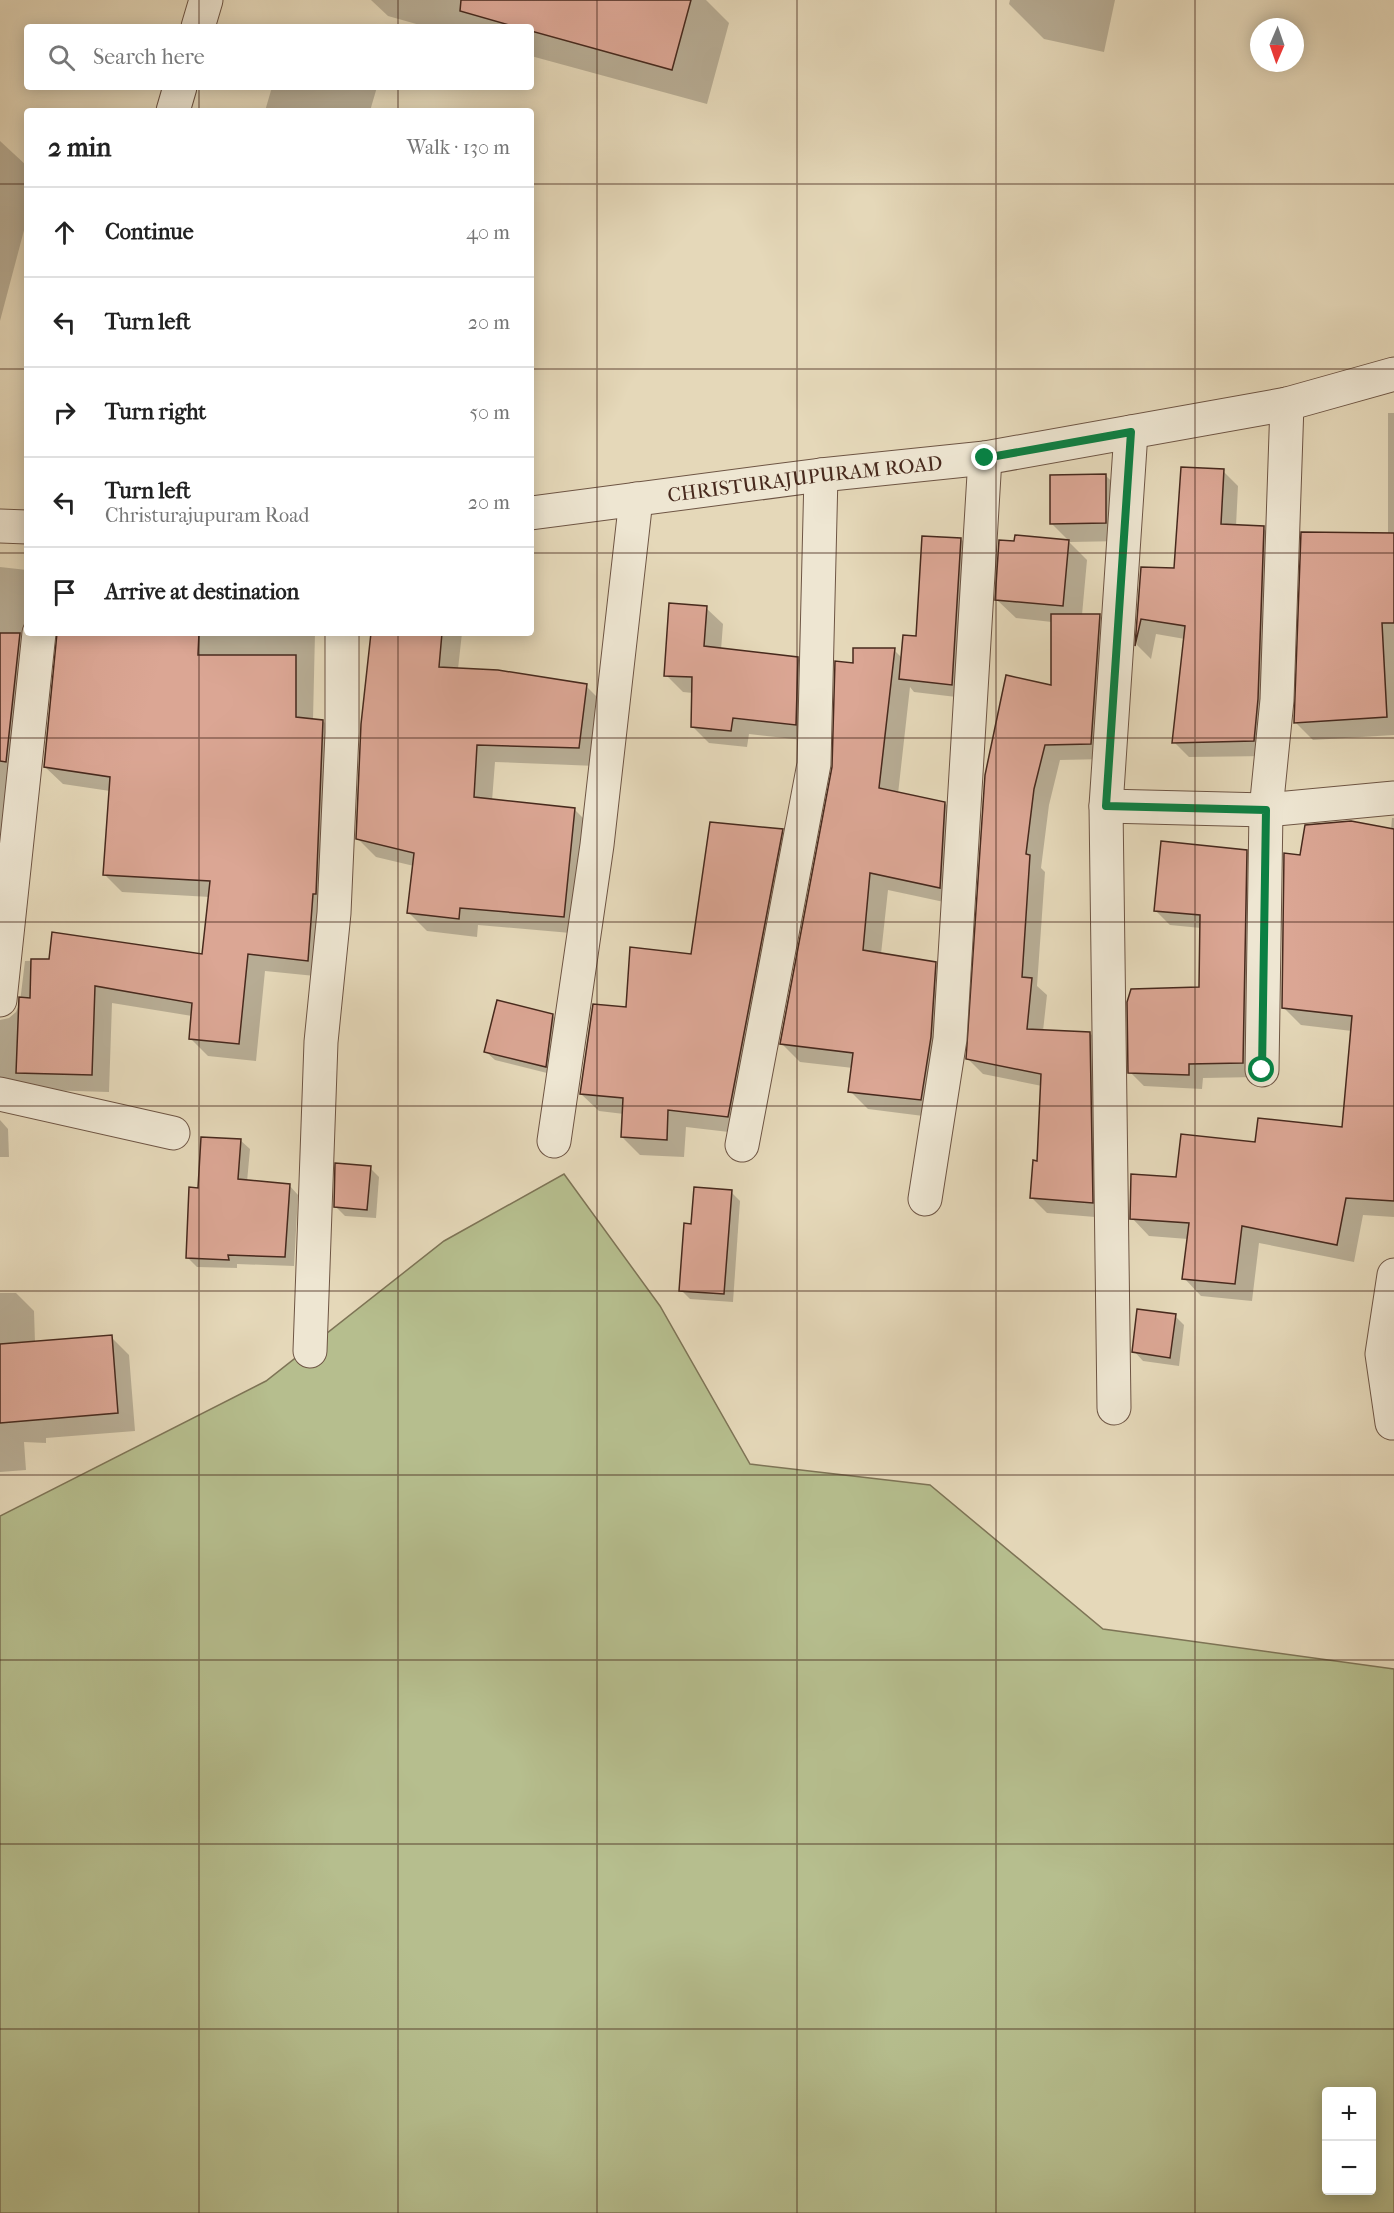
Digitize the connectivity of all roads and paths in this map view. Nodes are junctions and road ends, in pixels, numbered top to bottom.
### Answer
1 (206, 0) edge
2 (199, 24) edge
3 (179, 90) edge
4 (174, 108) edge
5 (1394, 375) edge
6 (1287, 404) junction
7 (1131, 432) junction
8 (985, 458) junction
9 (821, 475) junction
10 (636, 499) junction
11 (534, 513) edge
12 (0, 526) edge
13 (24, 527) edge
14 (39, 636) edge
15 (342, 636) edge
16 (1394, 798) edge
17 (1106, 806) junction
18 (1266, 810) junction
19 (0, 1000) edge
20 (1262, 1070) dead end
21 (0, 1094) edge
22 (173, 1133) dead end
23 (554, 1141) dead end
24 (742, 1146) dead end
25 (925, 1199) dead end
26 (1394, 1275) edge
27 (310, 1351) dead end
28 (1114, 1408) dead end
29 (1392, 1424) dead end

1 - 2 street
3 - 4 street
5 - 6 street, CHRISTURAJUPURAM ROAD
6 - 7 street, CHRISTURAJUPURAM ROAD
6 - 18 street
7 - 8 street, CHRISTURAJUPURAM ROAD
7 - 17 street
8 - 9 street, CHRISTURAJUPURAM ROAD
8 - 25 street
9 - 10 street, CHRISTURAJUPURAM ROAD
9 - 24 street
10 - 11 street, CHRISTURAJUPURAM ROAD
10 - 23 street
12 - 13 street
14 - 19 street
15 - 27 street
16 - 18 street
17 - 18 street
17 - 28 street
18 - 20 street
21 - 22 street
26 - 29 street

